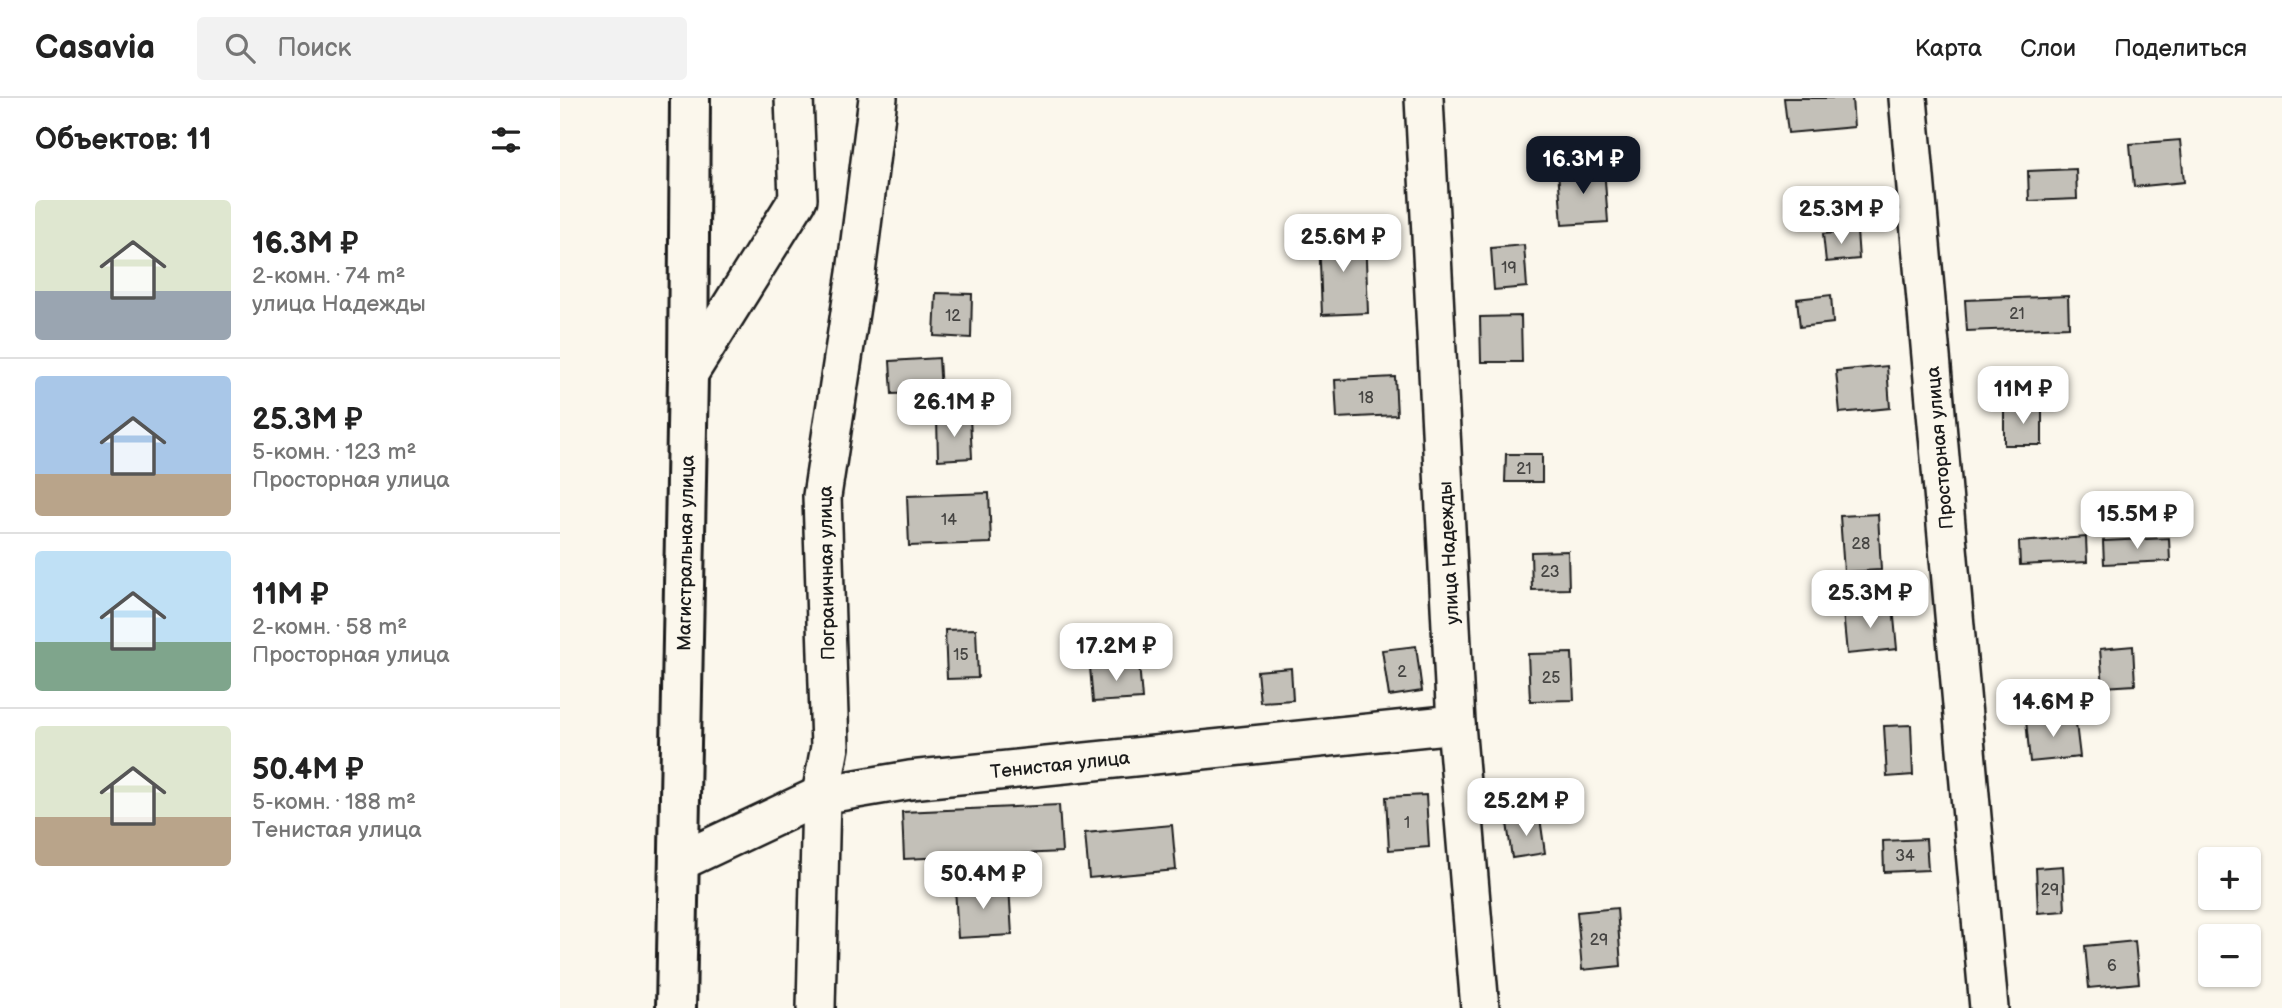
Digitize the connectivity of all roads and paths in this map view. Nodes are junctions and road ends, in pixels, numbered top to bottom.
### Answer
1 (690, 98) edge
2 (794, 98) edge
3 (878, 98) edge
4 (1424, 98) edge
5 (1908, 98) edge
6 (688, 375) junction
7 (1457, 724) junction
8 (821, 795) junction
9 (679, 862) junction
10 (676, 1008) edge
11 (816, 1008) edge
12 (1480, 1008) edge
13 (1989, 1008) edge

1 - 6 main road, Магистральная улица
2 - 6 street
3 - 8 street, Пограничная улица
4 - 7 street, улица Надежды
5 - 13 street, Просторная улица
6 - 9 main road, Магистральная улица
7 - 8 street, Тенистая улица
7 - 12 street, улица Надежды
8 - 9 street, Тенистая улица
8 - 11 street, Пограничная улица
9 - 10 main road, Магистральная улица

